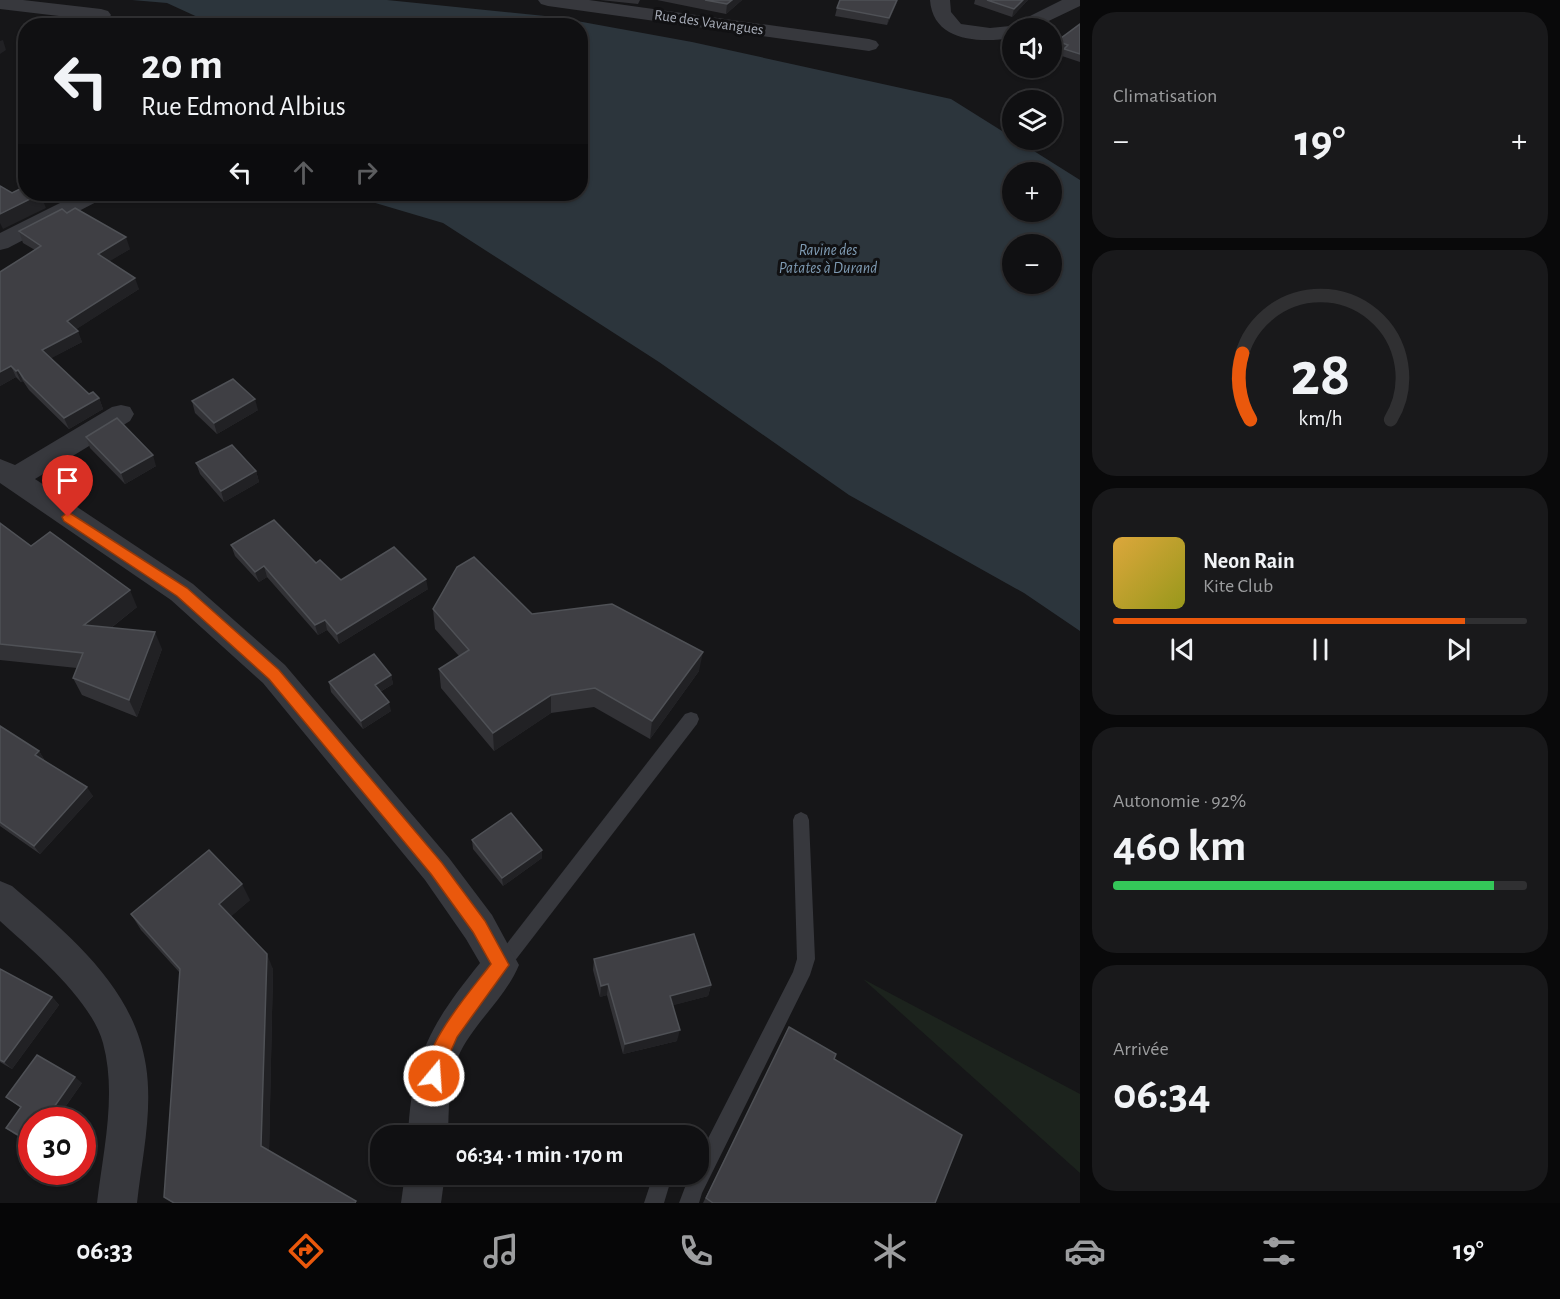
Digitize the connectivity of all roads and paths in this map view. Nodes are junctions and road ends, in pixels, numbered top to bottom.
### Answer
1 (548, 0) edge
2 (940, 0) edge
3 (1077, 0) edge
4 (0, 3) edge
5 (101, 15) dead end
6 (1040, 18) edge
7 (1002, 34) edge
8 (869, 45) dead end
9 (81, 201) edge
10 (0, 243) edge
11 (121, 414) dead end
12 (7, 474) edge
13 (691, 719) dead end
14 (801, 820) dead end
15 (0, 898) edge
16 (501, 965) junction
17 (428, 1125) edge
18 (423, 1185) edge
19 (659, 1185) edge
20 (117, 1203) edge
21 (421, 1203) edge
22 (654, 1203) edge
23 (689, 1203) edge

1 - 8 street, Rue des Vavangues
2 - 7 street
3 - 6 street
4 - 5 street
9 - 10 street
11 - 12 street
12 - 16 street
13 - 16 lane
14 - 23 lane
15 - 20 street
16 - 17 street
18 - 21 street
19 - 22 lane

